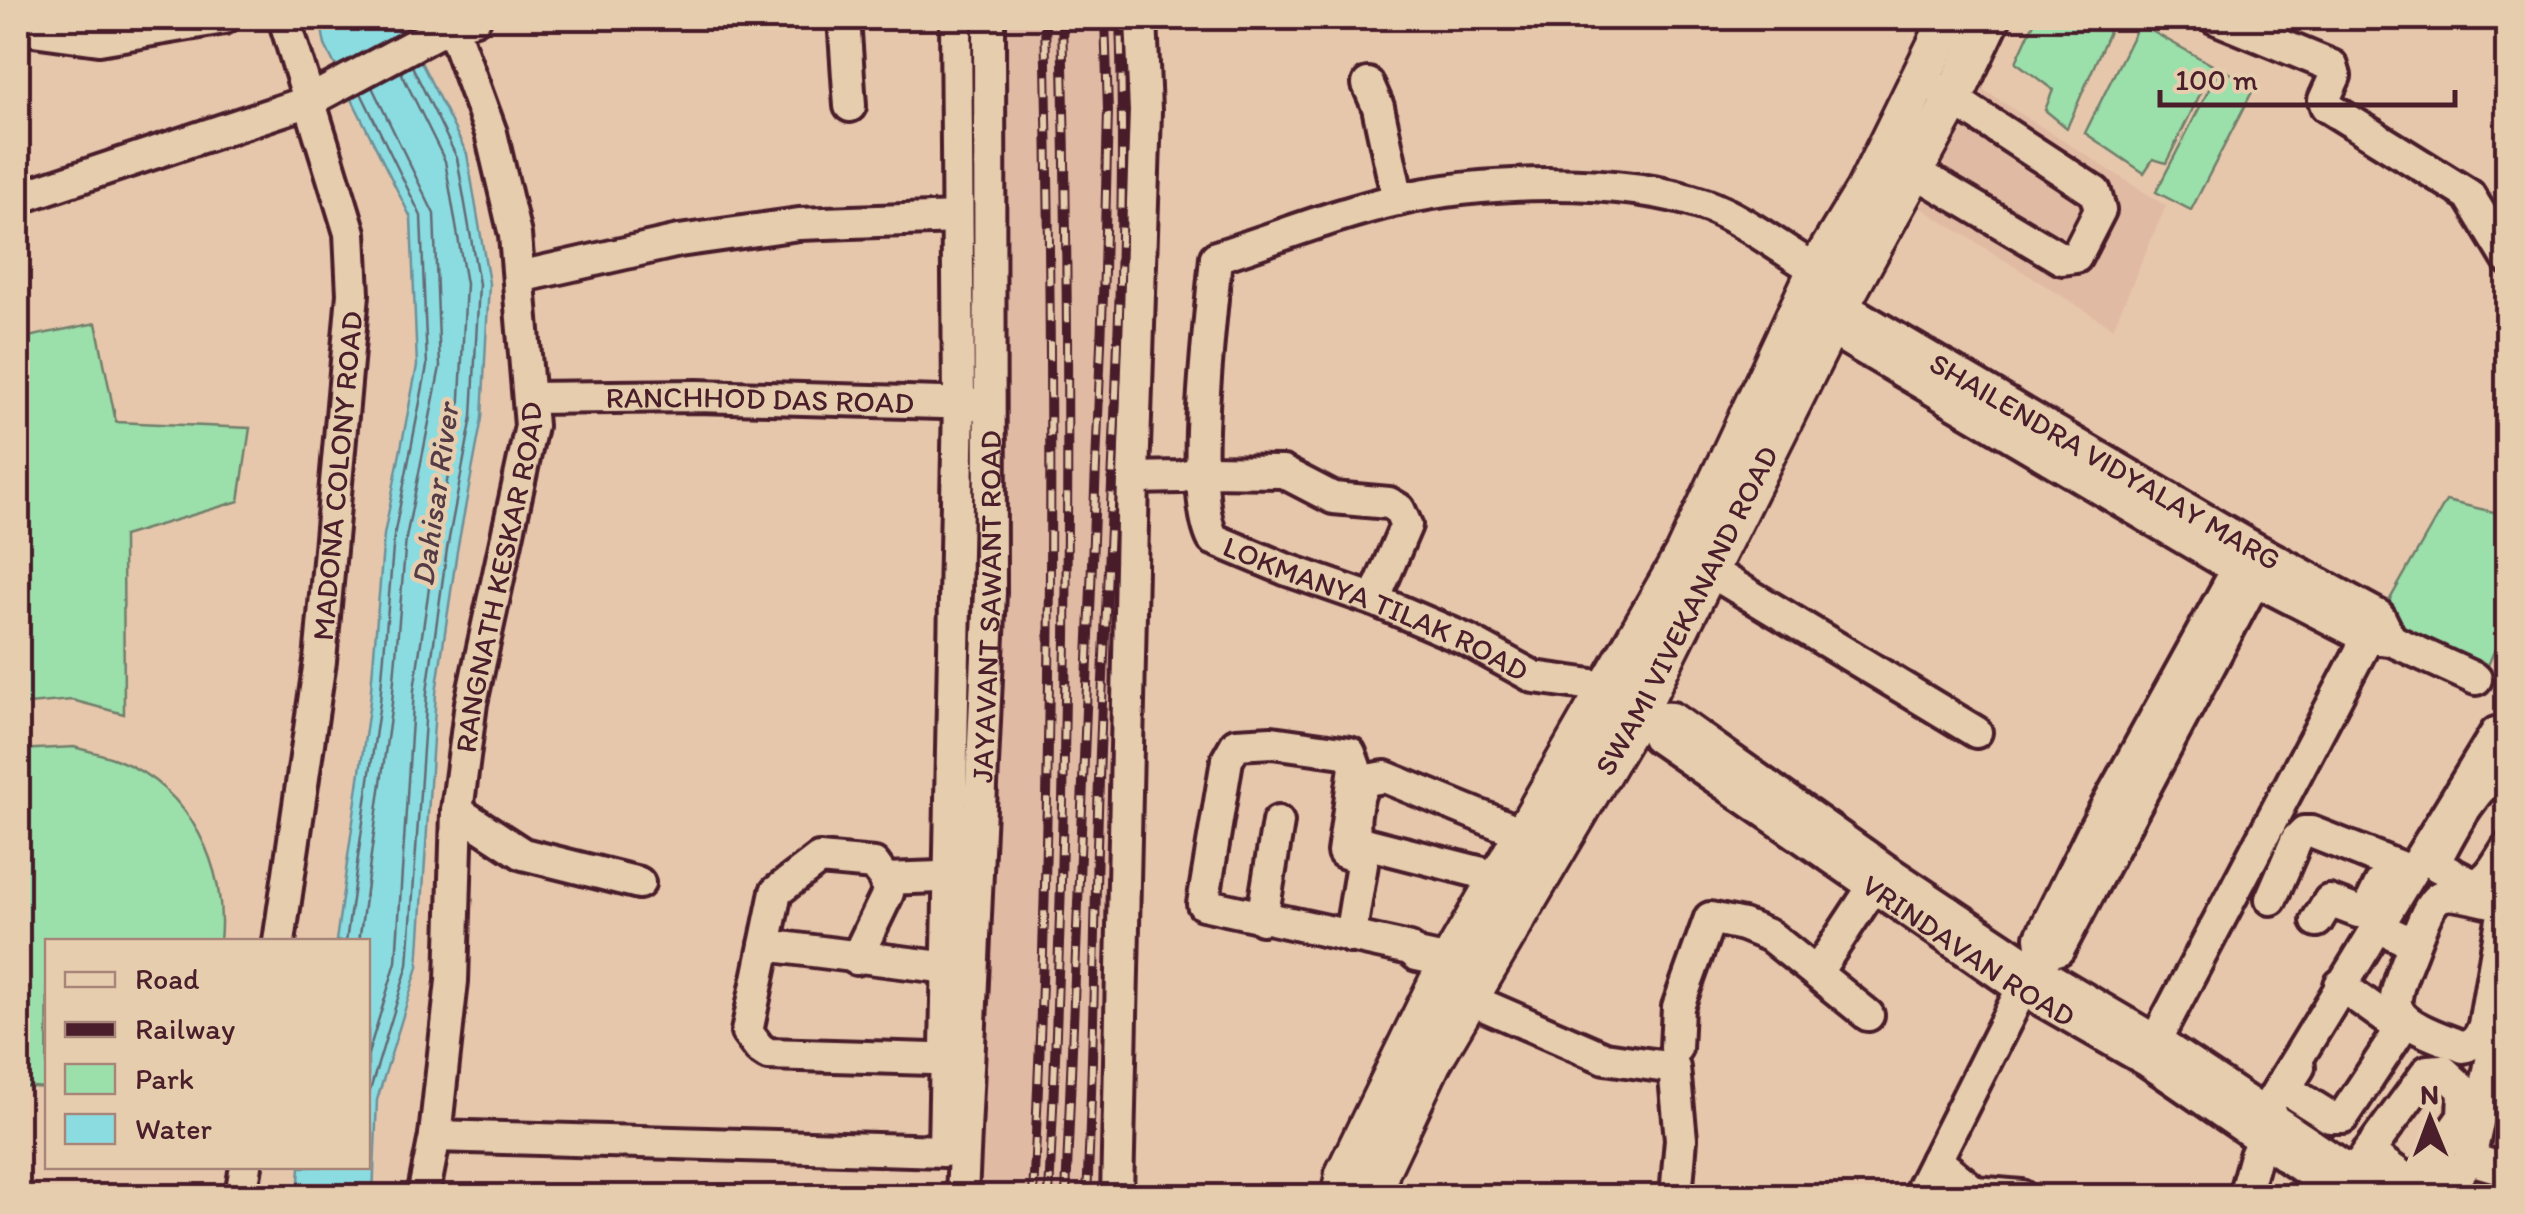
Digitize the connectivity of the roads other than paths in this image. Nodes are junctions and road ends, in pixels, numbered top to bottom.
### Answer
1 (224, 18) edge
2 (284, 18) edge
3 (844, 18) edge
4 (956, 18) edge
5 (989, 18) edge
6 (1142, 18) edge
7 (1950, 18) edge
8 (1991, 18) edge
9 (2215, 18) edge
10 (451, 24) edge
11 (18, 28) edge
12 (1920, 79) junction
13 (1368, 84) dead end
14 (1954, 98) junction
15 (307, 102) junction
16 (850, 106) dead end
17 (1914, 171) junction
18 (18, 198) edge
19 (1398, 200) junction
20 (957, 218) junction
21 (2508, 259) edge
22 (519, 278) junction
23 (1819, 300) junction
24 (530, 398) junction
25 (959, 401) junction
26 (990, 411) junction
27 (1203, 472) junction
28 (1132, 478) junction
29 (1696, 563) junction
30 (2253, 563) junction
31 (1374, 600) junction
32 (2379, 632) junction
33 (2476, 679) dead end
34 (1607, 687) junction
35 (1644, 713) junction
36 (1976, 732) dead end
37 (2502, 736) edge
38 (2508, 762) edge
39 (458, 811) junction
40 (1278, 822) dead end
41 (2443, 830) junction
42 (1522, 834) junction
43 (2508, 846) edge
44 (2399, 866) junction
45 (963, 876) junction
46 (885, 879) junction
47 (1495, 881) junction
48 (640, 883) dead end
49 (1873, 887) junction
50 (2271, 899) dead end
51 (1262, 918) junction
52 (2318, 921) dead end
53 (2376, 926) junction
54 (1356, 938) junction
55 (279, 939) edge
56 (2414, 944) junction
57 (765, 946) junction
58 (856, 959) junction
59 (960, 970) junction
60 (2033, 971) junction
61 (1817, 972) junction
62 (1453, 974) junction
63 (2508, 984) edge
64 (1868, 1015) dead end
65 (1676, 1048) dead end
66 (2151, 1050) junction
67 (957, 1061) junction
68 (2263, 1124) junction
69 (435, 1136) junction
70 (944, 1151) junction
71 (2470, 1159) junction
72 (1936, 1160) junction
73 (246, 1169) edge
74 (2342, 1170) edge
75 (2508, 1170) edge
76 (1974, 1194) edge
77 (241, 1196) edge
78 (424, 1196) edge
79 (942, 1196) edge
80 (962, 1196) edge
81 (1117, 1196) edge
82 (1340, 1196) edge
83 (1374, 1196) edge
84 (1676, 1196) edge
85 (1918, 1196) edge
86 (2021, 1196) edge
87 (2244, 1196) edge
88 (2388, 1196) edge
89 (2440, 1196) edge

1 - 11 street
2 - 15 street, MADONA COLONY ROAD
3 - 16 street
4 - 20 street
5 - 26 street, JAYAVANT SAWANT ROAD
6 - 28 street
7 - 12 main road, SWAMI VIVEKANAND ROAD
8 - 14 main road, SWAMI VIVEKANAND ROAD
9 - 21 street
10 - 15 street
10 - 22 street, RANGNATH KESKAR ROAD
12 - 14 street
12 - 23 main road, SWAMI VIVEKANAND ROAD
13 - 19 street
14 - 17 main road, SWAMI VIVEKANAND ROAD
14 - 17 street
15 - 18 street
15 - 55 street, MADONA COLONY ROAD
17 - 23 main road, SWAMI VIVEKANAND ROAD
19 - 23 street, SHAILENDRA VIDYALAY MARG
19 - 27 street, SHAILENDRA VIDYALAY MARG
20 - 22 street
20 - 25 street
22 - 24 street, RANGNATH KESKAR ROAD
23 - 29 main road, SWAMI VIVEKANAND ROAD
23 - 30 street, SHAILENDRA VIDYALAY MARG
24 - 25 street, RANCHHOD DAS ROAD
24 - 39 street, RANGNATH KESKAR ROAD
25 - 26 street, RANCHHOD DAS ROAD
25 - 45 street, JAYAVANT SAWANT ROAD
26 - 45 street, JAYAVANT SAWANT ROAD
27 - 28 street
27 - 31 street, LOKMANYA TILAK ROAD
27 - 31 street
28 - 81 street
29 - 34 main road, SWAMI VIVEKANAND ROAD
29 - 35 main road, SWAMI VIVEKANAND ROAD
29 - 36 street
30 - 32 street, SHAILENDRA VIDYALAY MARG
30 - 60 street
31 - 34 street, LOKMANYA TILAK ROAD
32 - 33 street, SHAILENDRA VIDYALAY MARG
32 - 66 street
34 - 35 street, VRINDAVAN ROAD
34 - 42 main road, SWAMI VIVEKANAND ROAD
35 - 49 street, VRINDAVAN ROAD
35 - 60 street
35 - 62 main road, SWAMI VIVEKANAND ROAD
37 - 41 street
38 - 41 street
39 - 48 street
39 - 69 street, RANGNATH KESKAR ROAD
40 - 51 street
41 - 43 street
41 - 44 street
42 - 47 main road, SWAMI VIVEKANAND ROAD
42 - 47 street
44 - 50 street
44 - 52 street
44 - 53 street
45 - 46 street
45 - 59 street, JAYAVANT SAWANT ROAD
46 - 57 street
46 - 58 street
47 - 54 street
47 - 62 main road, SWAMI VIVEKANAND ROAD
49 - 60 street, VRINDAVAN ROAD
49 - 61 street
51 - 54 street
51 - 54 street
53 - 56 street
53 - 68 street
54 - 62 street
56 - 56 street
57 - 58 street
57 - 67 street
58 - 59 street
59 - 67 street, JAYAVANT SAWANT ROAD
60 - 66 street, VRINDAVAN ROAD
60 - 72 street
61 - 64 street
61 - 65 street
62 - 82 main road, SWAMI VIVEKANAND ROAD
62 - 83 main road, SWAMI VIVEKANAND ROAD
62 - 84 street
63 - 71 street
66 - 68 street, VRINDAVAN ROAD
67 - 70 street, JAYAVANT SAWANT ROAD
67 - 80 street, JAYAVANT SAWANT ROAD
68 - 74 street, VRINDAVAN ROAD
68 - 87 street
69 - 70 street
69 - 78 street, RANGNATH KESKAR ROAD
70 - 79 street, JAYAVANT SAWANT ROAD
71 - 75 street
71 - 89 street
72 - 76 street
72 - 85 street
73 - 77 street
74 - 88 street, VRINDAVAN ROAD
76 - 86 street

